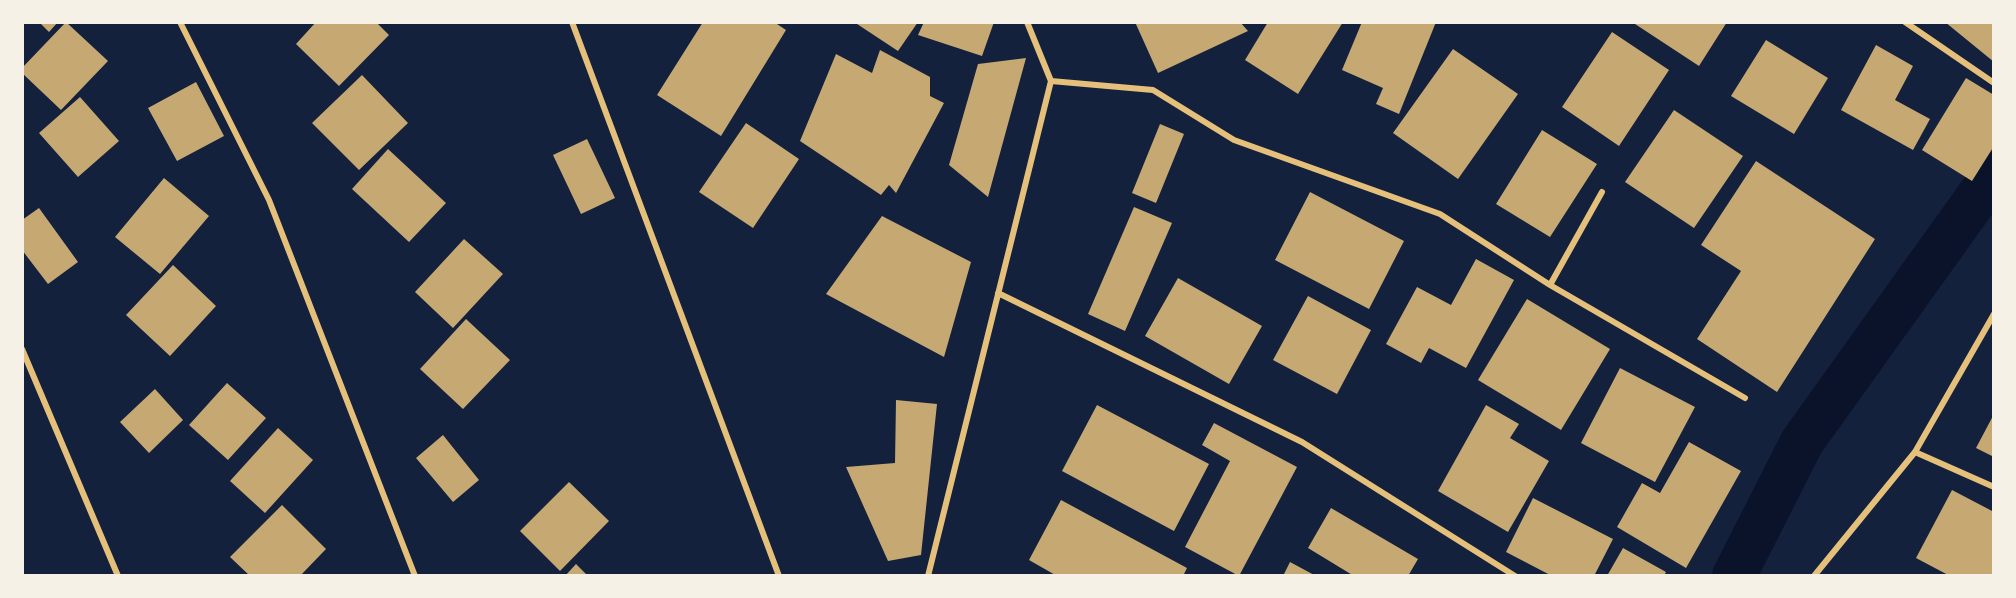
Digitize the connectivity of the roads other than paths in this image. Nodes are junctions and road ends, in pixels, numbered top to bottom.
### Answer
1 (180, 22) edge
2 (572, 22) edge
3 (1027, 22) edge
4 (1905, 22) edge
5 (1050, 81) junction
6 (1994, 83) edge
7 (1602, 192) dead end
8 (1550, 285) junction
9 (998, 293) junction
10 (1994, 314) edge
11 (22, 349) edge
12 (1745, 398) dead end
13 (1915, 452) junction
14 (1994, 487) edge
15 (118, 576) edge
16 (415, 576) edge
17 (779, 576) edge
18 (928, 576) edge
19 (1515, 576) edge
20 (1814, 576) edge

1 - 16 street
2 - 17 street
3 - 5 street
4 - 6 street
5 - 8 street
5 - 9 street
7 - 8 street
8 - 12 street
9 - 18 street
9 - 19 street
10 - 13 street
11 - 15 street
13 - 14 street
13 - 20 street

